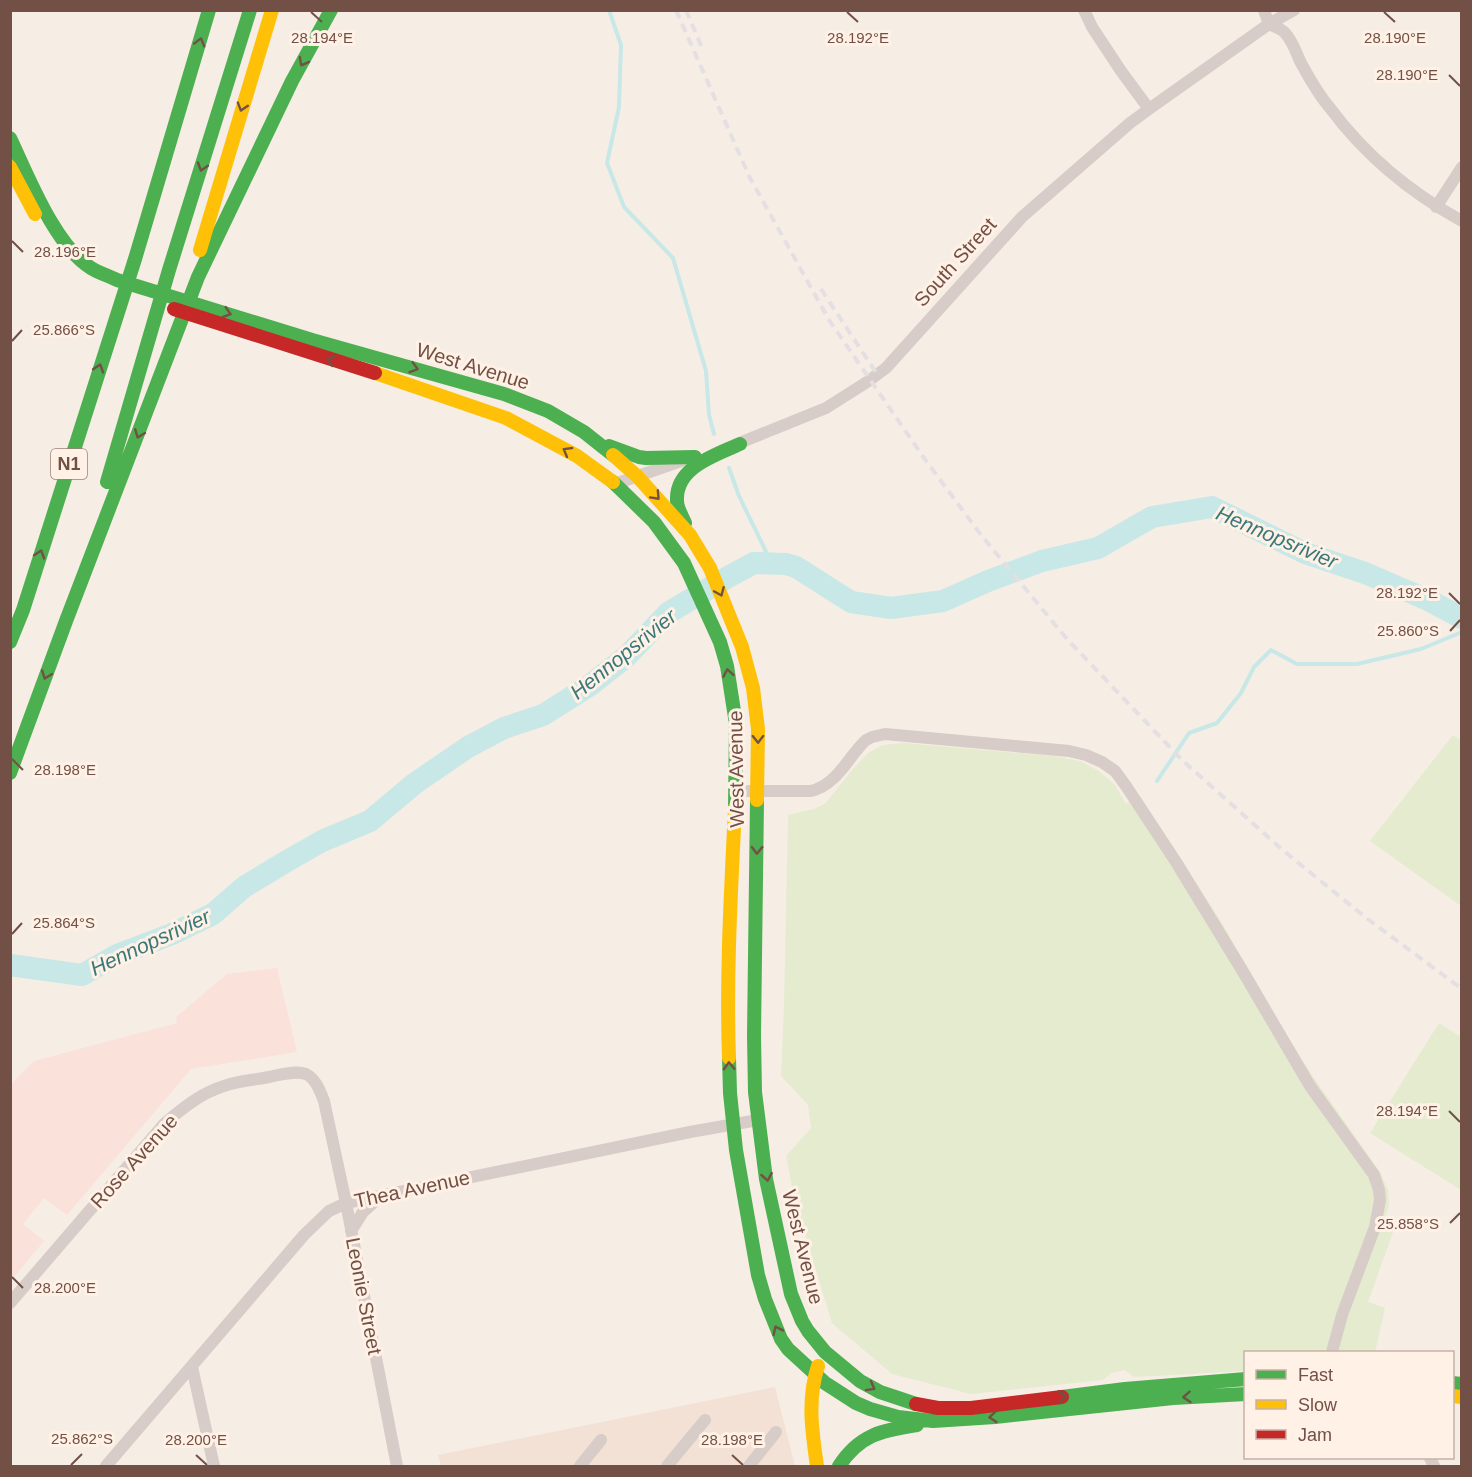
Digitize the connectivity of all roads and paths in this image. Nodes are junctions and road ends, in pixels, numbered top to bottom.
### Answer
1 (209, 10) edge
2 (250, 10) edge
3 (272, 10) edge
4 (331, 10) edge
5 (1084, 10) edge
6 (1264, 10) edge
7 (1292, 11) edge
8 (1269, 24) junction
9 (1285, 31) junction
10 (1149, 109) junction
11 (10, 138) edge
12 (10, 167) edge
13 (1461, 167) edge
14 (1436, 207) junction
15 (1461, 221) edge
16 (198, 278) junction
17 (595, 440) junction
18 (740, 444) junction
19 (695, 457) junction
20 (637, 476) junction
21 (615, 484) junction
22 (690, 535) junction
23 (66, 621) junction
24 (10, 642) edge
25 (10, 773) edge
26 (736, 791) junction
27 (758, 791) junction
28 (320, 1091) joint
29 (758, 1120) junction
30 (733, 1125) junction
31 (382, 1195) junction
32 (346, 1203) junction
33 (351, 1230) junction
34 (10, 1303) edge
35 (1333, 1351) edge
36 (825, 1352) junction
37 (192, 1367) junction
38 (814, 1374) junction
39 (1244, 1379) edge
40 (1244, 1394) edge
41 (705, 1420) dead end
42 (933, 1421) junction
43 (777, 1432) dead end
44 (601, 1440) dead end
45 (106, 1467) edge
46 (213, 1467) edge
47 (397, 1467) edge
48 (580, 1467) edge
49 (667, 1467) edge
50 (749, 1467) edge
51 (817, 1467) edge
52 (839, 1467) edge

24 -> 1 main road, N1
2 -> 23 main road, N1
3 -> 16 main road
4 -> 16 main road
5 - 10 street
6 - 8 street
7 - 8 street, South Street
7 - 9 street
8 - 9 street
8 - 10 street, South Street
9 - 14 street
10 - 18 street, South Street
11 -> 17 main road, West Avenue
21 -> 12 main road, West Avenue
13 - 14 street
14 - 15 street
16 -> 23 main road
17 - 19 main road
17 - 20 main road, West Avenue
18 - 19 street, South Street
18 - 22 main road
19 - 20 street, South Street
20 - 21 street, South Street
20 -> 22 main road, West Avenue
26 -> 21 main road, West Avenue
22 -> 27 main road, West Avenue
23 -> 25 main road, N1
26 - 27 street
30 -> 26 main road, West Avenue
27 -> 29 main road, West Avenue
27 - 35 street
28 - 32 street, Leonie Street
28 - 34 street, Rose Avenue
29 - 30 street, Thea Avenue
29 -> 36 main road, West Avenue
30 - 31 street, Thea Avenue
38 -> 30 main road, West Avenue
31 - 32 street, Thea Avenue
31 - 33 street
32 - 33 street, Leonie Street
32 - 37 street, Thea Avenue
33 - 47 street, Leonie Street
36 - 38 main road
36 -> 39 main road, West Avenue
37 - 45 street, Thea Avenue
37 - 46 street
38 - 42 main road, West Avenue
38 - 51 main road
40 -> 42 main road, West Avenue
41 - 49 street
42 - 52 main road
43 - 50 street
44 - 48 street

